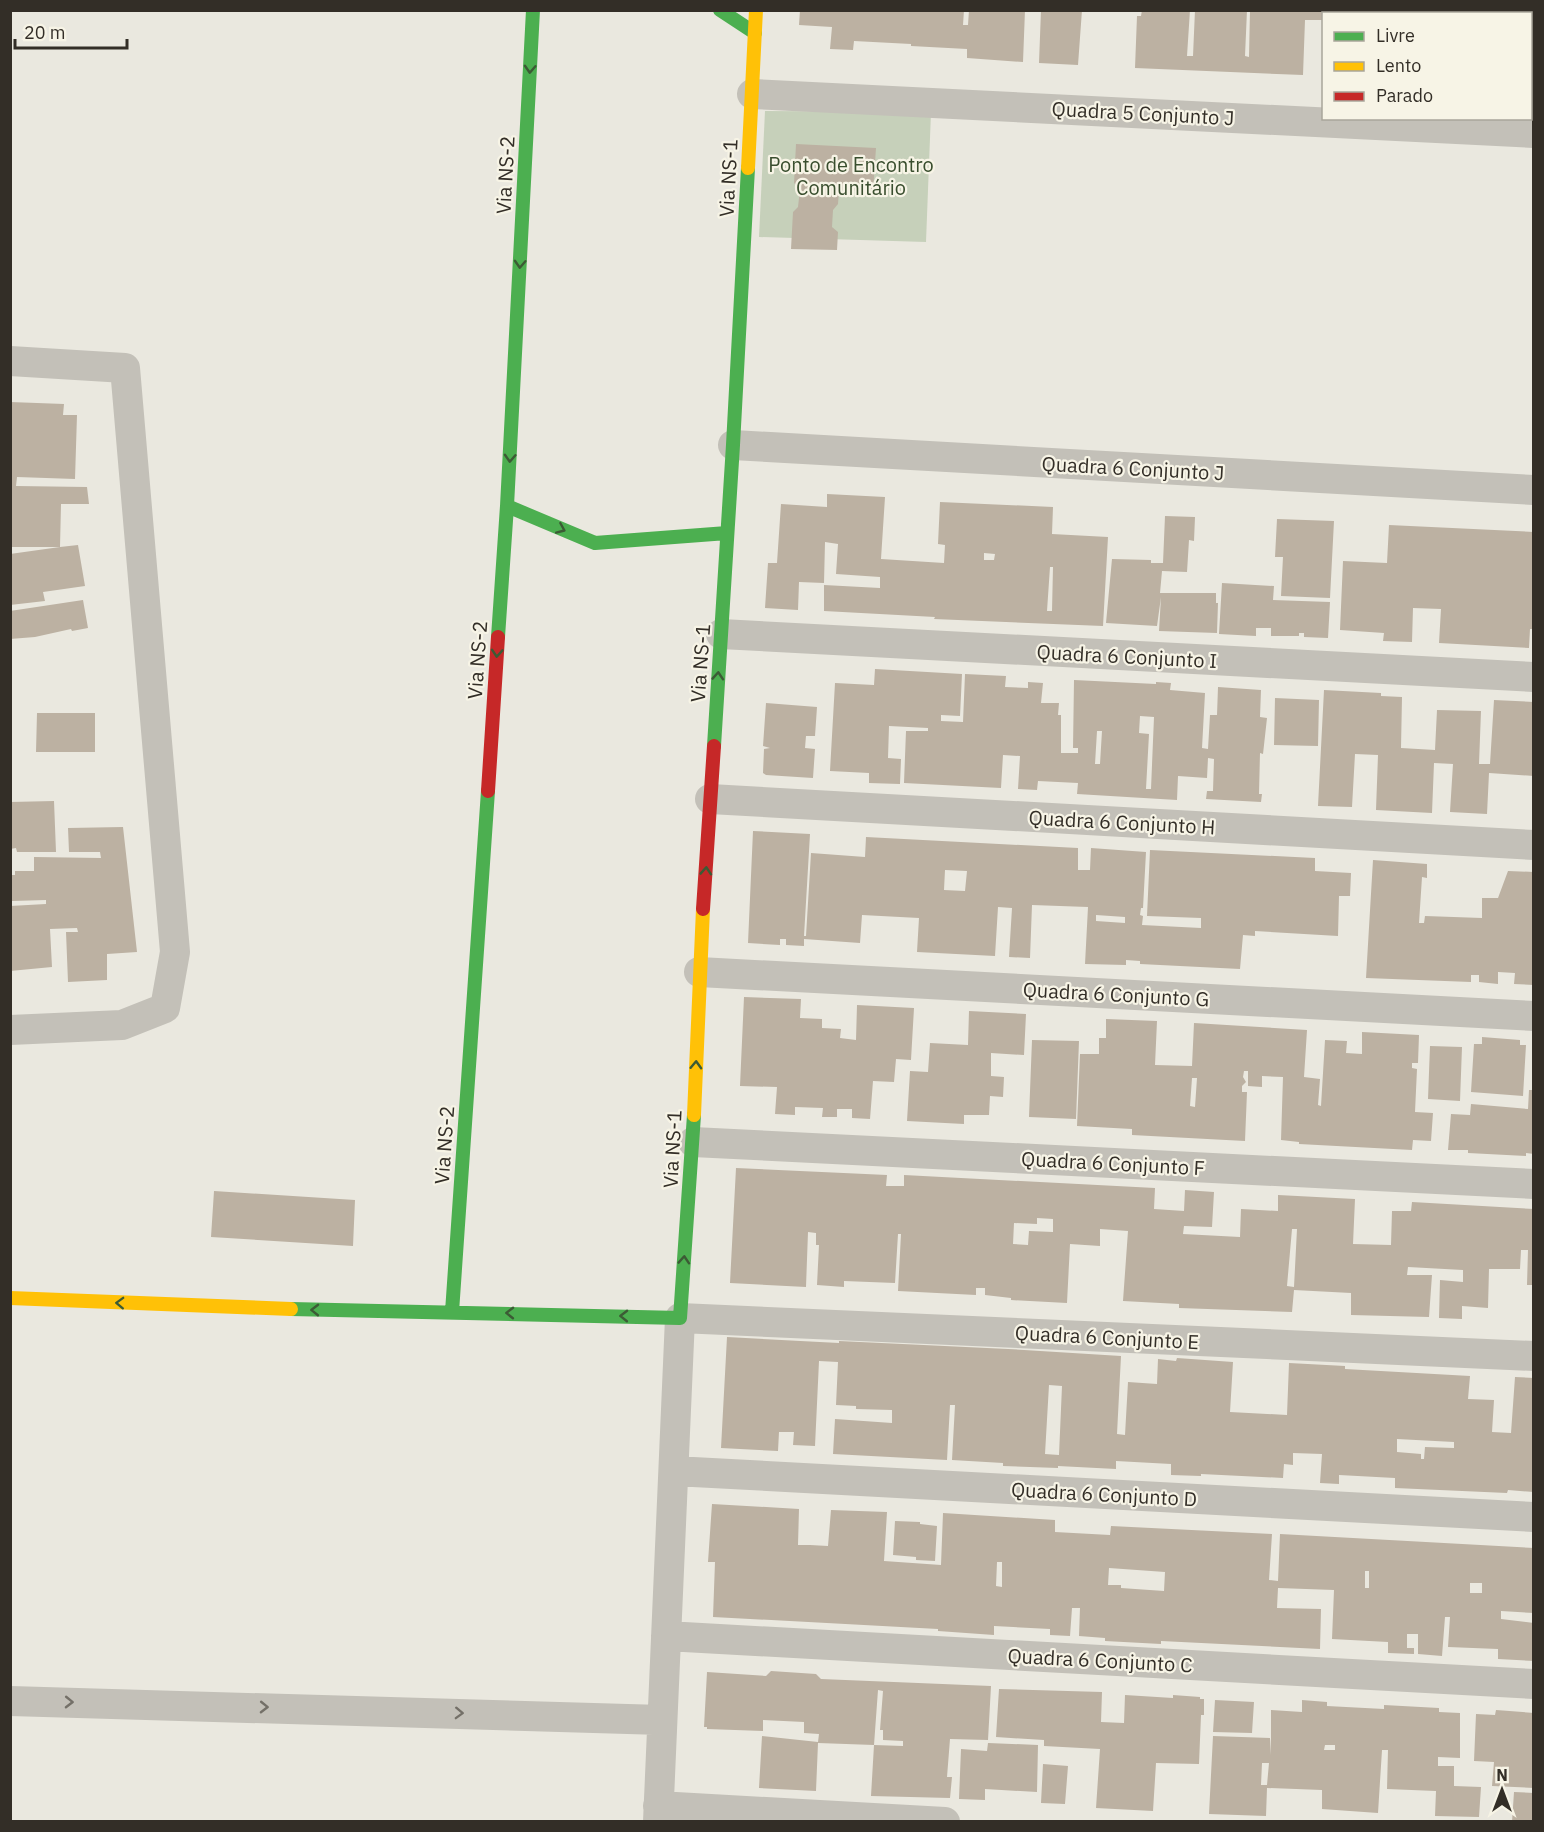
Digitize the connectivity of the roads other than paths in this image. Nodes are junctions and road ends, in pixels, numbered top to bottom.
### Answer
1 (533, 10) edge
2 (720, 10) edge
3 (756, 10) edge
4 (755, 33) junction
5 (752, 94) junction
6 (1533, 133) edge
7 (10, 361) edge
8 (733, 445) junction
9 (1533, 490) edge
10 (507, 506) junction
11 (727, 533) junction
12 (721, 634) junction
13 (1533, 677) edge
14 (710, 799) junction
15 (1533, 845) edge
16 (699, 972) junction
17 (1533, 1016) edge
18 (10, 1030) edge
19 (693, 1142) junction
20 (1533, 1184) edge
21 (10, 1298) edge
22 (452, 1312) junction
23 (680, 1318) junction
24 (1533, 1356) edge
25 (674, 1471) junction
26 (1533, 1517) edge
27 (666, 1636) junction
28 (1533, 1684) edge
29 (10, 1701) edge
30 (662, 1720) junction
31 (658, 1814) edge
32 (945, 1821) edge

1 -> 10 main road, Via NS-2
2 - 4 main road
3 - 4 main road, Via NS-1
4 - 5 main road, Via NS-1
5 - 6 street, Quadra 5 Conjunto J
5 - 8 main road, Via NS-1
7 - 18 street
8 - 9 street, Quadra 6 Conjunto J
8 - 11 main road, Via NS-1
10 -> 11 main road
10 -> 22 main road, Via NS-2
11 - 12 main road, Via NS-1
12 - 13 street, Quadra 6 Conjunto I
14 -> 12 main road, Via NS-1
14 - 15 street, Quadra 6 Conjunto H
16 -> 14 main road, Via NS-1
16 - 17 street, Quadra 6 Conjunto G
19 -> 16 main road, Via NS-1
19 - 20 street, Quadra 6 Conjunto F
23 -> 19 main road, Via NS-1
22 -> 21 main road
23 -> 22 main road
23 - 24 street, Quadra 6 Conjunto E
23 - 25 street
25 - 26 street, Quadra 6 Conjunto D
25 - 27 street
27 - 28 street, Quadra 6 Conjunto C
27 - 30 street
29 -> 30 street
30 - 31 street
31 - 32 street

